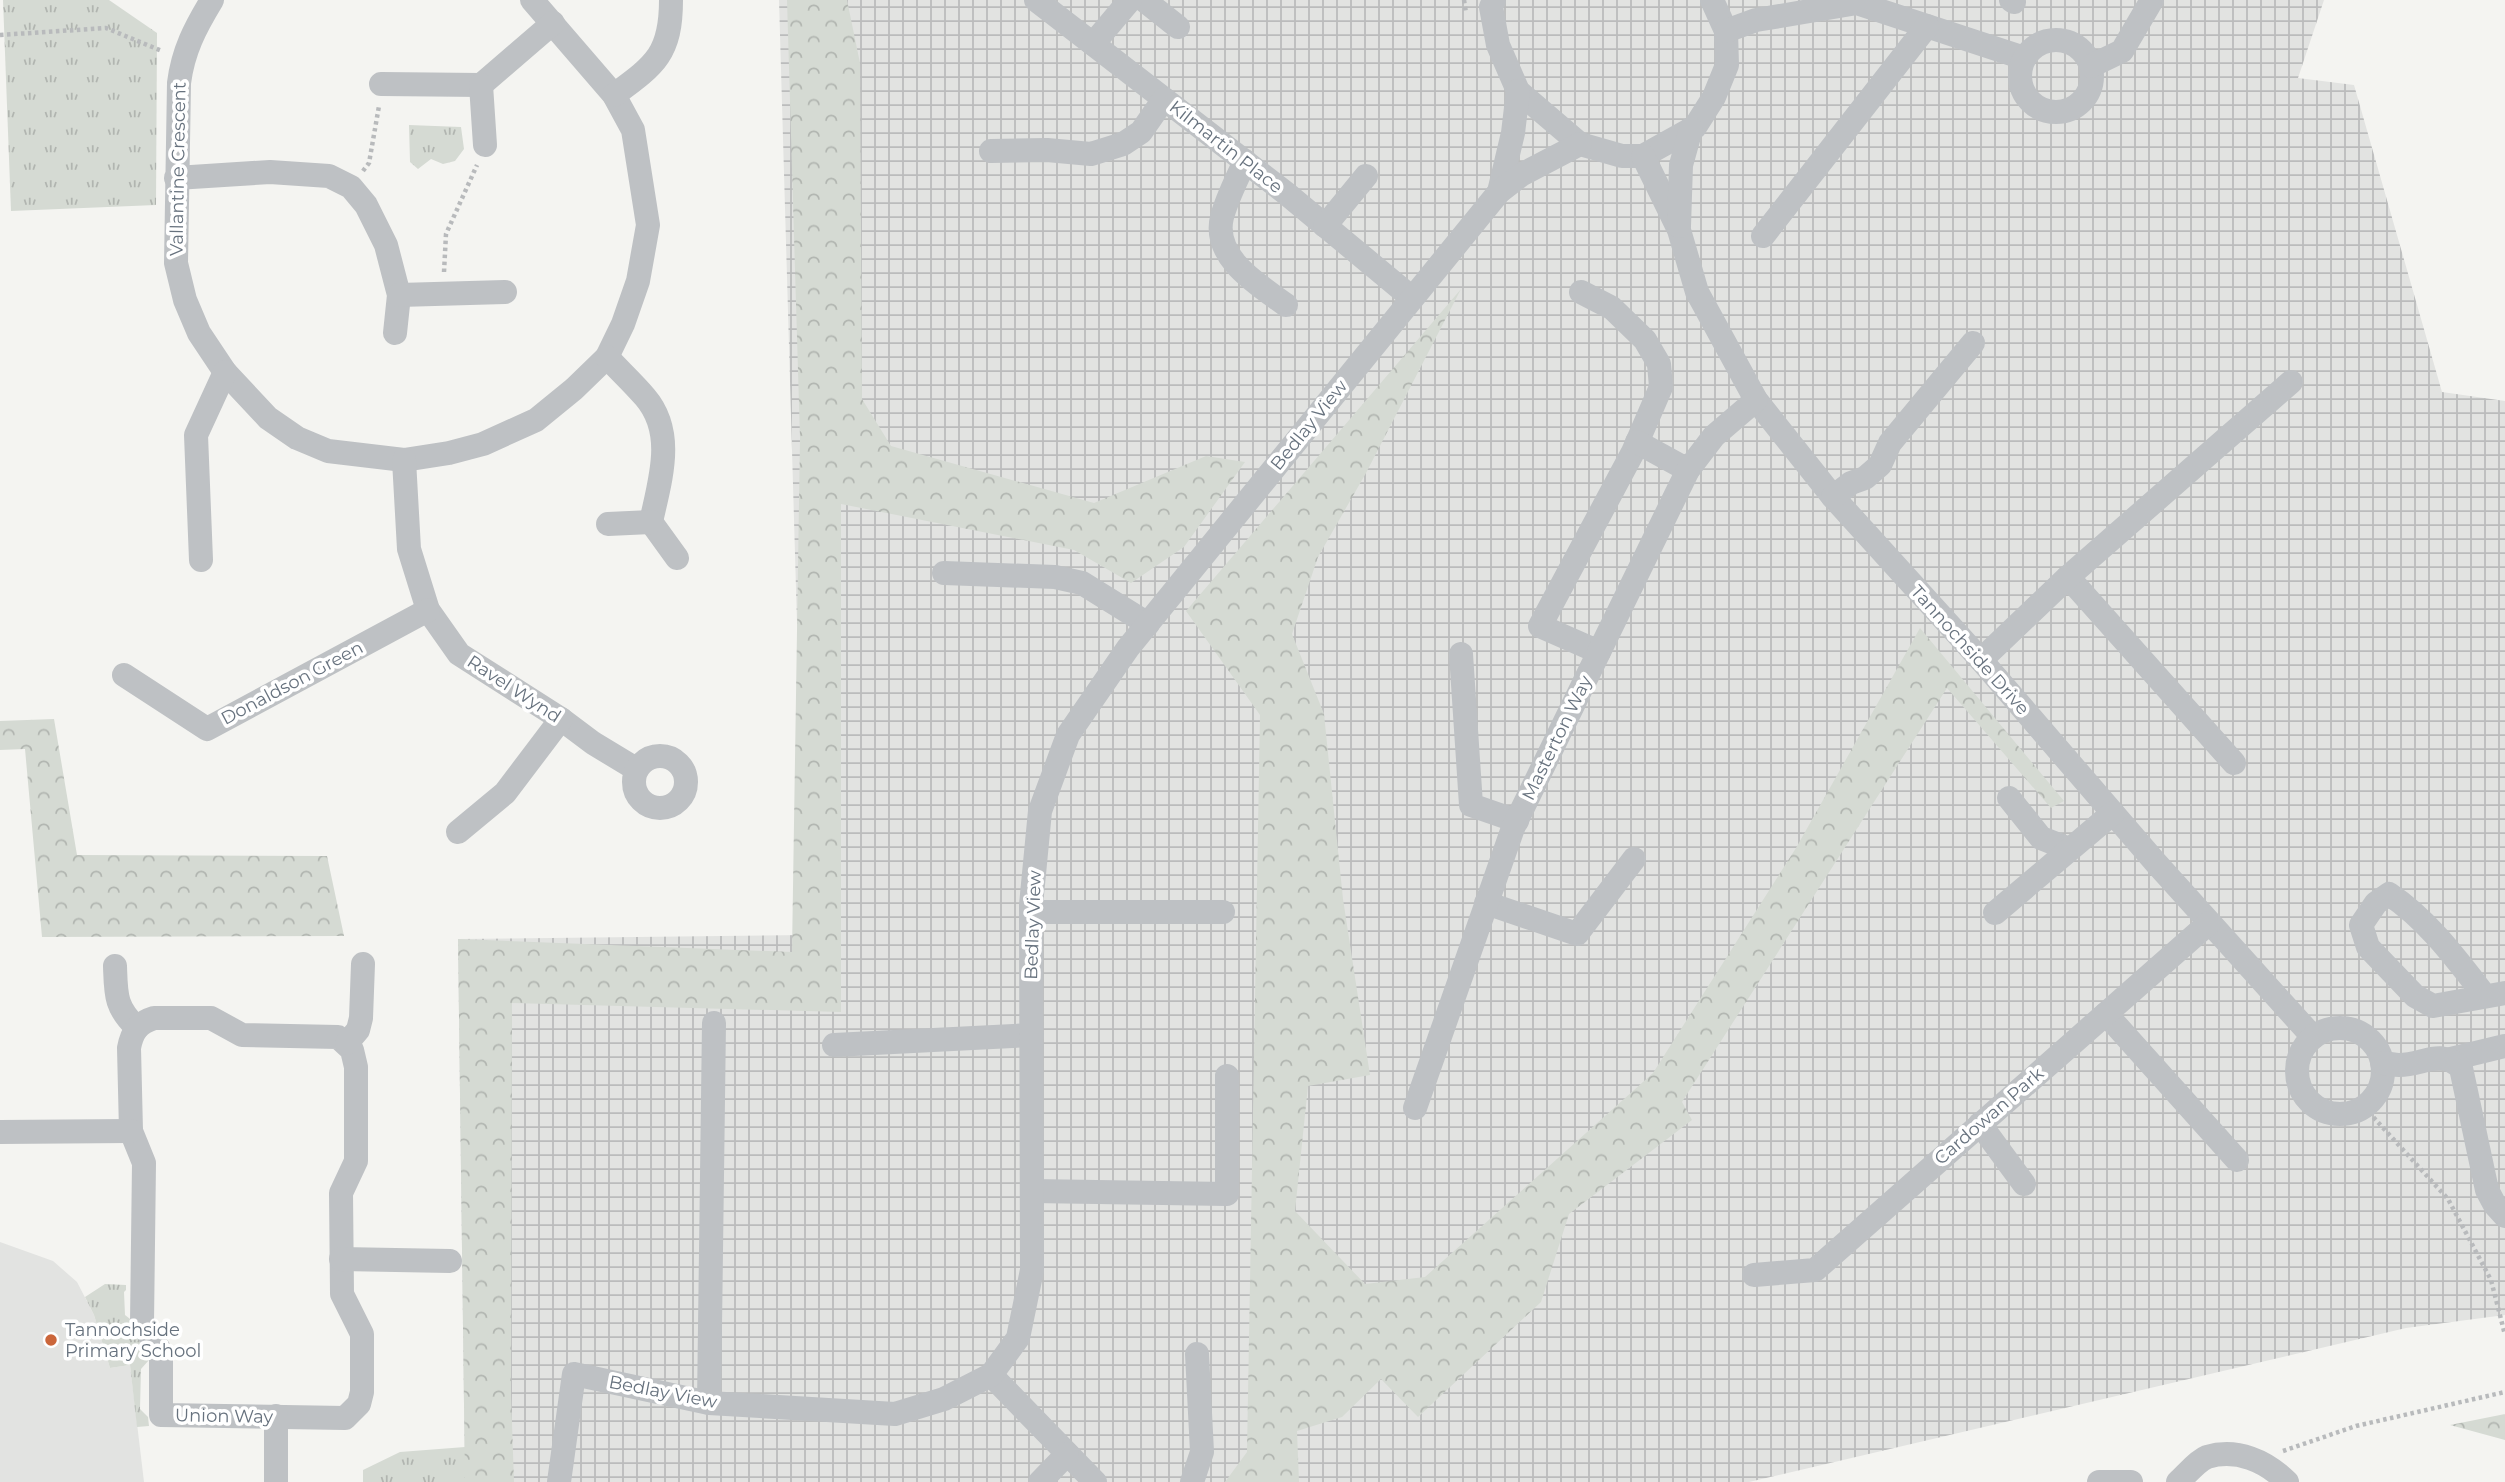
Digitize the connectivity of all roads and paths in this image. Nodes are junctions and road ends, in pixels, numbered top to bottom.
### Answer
1 (212, 0) edge
2 (532, 0) edge
3 (671, 0) edge
4 (1036, 0) edge
5 (1130, 0) edge
6 (1144, 0) edge
7 (1494, 0) edge
8 (1712, 0) edge
9 (2152, 0) edge
10 (1879, 5) edge
11 (553, 23) junction
12 (1927, 26) junction
13 (1178, 27) dead end
14 (1726, 31) junction
15 (0, 35) edge
16 (1093, 44) junction
17 (2024, 58) junction
18 (182, 59) junction
19 (2091, 66) junction
20 (381, 84) joint
21 (481, 85) junction
22 (1518, 91) junction
23 (614, 95) junction
24 (1164, 99) junction
25 (1691, 129) junction
26 (1580, 144) junction
27 (485, 145) joint
28 (991, 150) dead end
29 (1643, 156) junction
30 (1245, 161) junction
31 (1366, 176) dead end
32 (176, 178) junction
33 (351, 187) junction
34 (1499, 192) junction
35 (1325, 226) junction
36 (1679, 230) junction
37 (1763, 236) dead end
38 (505, 292) dead end
39 (1581, 292) dead end
40 (442, 294) junction
41 (399, 295) junction
42 (1412, 298) junction
43 (1286, 305) dead end
44 (395, 333) dead end
45 (1973, 342) dead end
46 (607, 358) junction
47 (225, 372) junction
48 (2291, 382) dead end
49 (1756, 400) junction
50 (1637, 442) junction
51 (404, 460) junction
52 (1688, 470) junction
53 (1842, 490) junction
54 (651, 522) junction
55 (608, 524) dead end
56 (677, 558) dead end
57 (201, 560) dead end
58 (944, 573) dead end
59 (2068, 577) junction
60 (428, 610) junction
61 (1148, 624) junction
62 (1599, 652) junction
63 (1461, 654) dead end
64 (1981, 660) junction
65 (124, 675) dead end
66 (561, 719) junction
67 (2234, 763) dead end
68 (636, 768) dead end
69 (2009, 798) dead end
70 (2113, 813) junction
71 (1517, 821) junction
72 (458, 832) dead end
73 (2069, 849) junction
74 (1634, 859) dead end
75 (1486, 903) junction
76 (1032, 912) junction
77 (1223, 912) dead end
78 (1995, 913) dead end
79 (2209, 922) junction
80 (363, 964) dead end
81 (116, 966) dead end
82 (2499, 996) edge
83 (2106, 1014) junction
84 (714, 1023) dead end
85 (137, 1028) junction
86 (1031, 1035) junction
87 (2313, 1037) junction
88 (347, 1043) junction
89 (834, 1045) dead end
90 (2505, 1046) edge
91 (2451, 1059) junction
92 (2382, 1063) junction
93 (1227, 1076) dead end
94 (2364, 1107) junction
95 (1415, 1108) dead end
96 (1980, 1124) junction
97 (131, 1131) junction
98 (0, 1132) edge
99 (2237, 1160) dead end
100 (2024, 1184) dead end
101 (2496, 1188) edge
102 (1032, 1191) junction
103 (2505, 1216) edge
104 (341, 1259) junction
105 (450, 1261) dead end
106 (1754, 1275) dead end
107 (2505, 1335) edge
108 (1197, 1354) dead end
109 (991, 1375) junction
110 (2505, 1392) edge
111 (709, 1403) junction
112 (275, 1416) junction
113 (1067, 1454) junction
114 (2258, 1460) junction
115 (276, 1482) edge
116 (559, 1482) edge
117 (1040, 1482) edge
118 (1095, 1482) edge
119 (1192, 1482) edge
120 (2178, 1482) edge
121 (2287, 1482) edge

1 - 18 street, Vallantine Crescent
2 - 11 street, Vallantine Crescent
3 - 23 street
4 - 16 street, Kilmartin Place
5 - 16 street
6 - 13 street
7 - 22 street
8 - 14 street, Tannochside Drive
9 - 19 street
10 - 12 street
10 - 14 street
11 - 21 street
11 - 23 street, Vallantine Crescent
12 - 17 street
12 - 37 street
14 - 25 street, Tannochside Drive
15 - 18 path
16 - 24 street, Kilmartin Place
17 - 19 street
17 - 19 street
18 - 32 street, Vallantine Crescent
20 - 21 street
20 - 33 path
21 - 27 street
22 - 26 street
22 - 34 street, Bedlay View
23 - 46 street, Vallantine Crescent
24 - 28 street
24 - 30 street, Kilmartin Place
25 - 29 street, Tannochside Drive
25 - 36 street, Tannochside Drive
26 - 29 street
26 - 34 street, Bedlay View
27 - 40 path
29 - 36 street, Tannochside Drive
30 - 35 street, Kilmartin Place
30 - 43 street
31 - 35 street
32 - 33 street
32 - 47 street, Vallantine Crescent
33 - 41 street
34 - 42 street, Bedlay View
35 - 42 street, Kilmartin Place
36 - 49 street, Tannochside Drive
38 - 40 street
39 - 50 street
40 - 41 street
41 - 44 street
42 - 61 street, Bedlay View
45 - 53 street
46 - 51 street, Vallantine Crescent
46 - 54 street
47 - 51 street, Vallantine Crescent
47 - 57 street
48 - 59 street
49 - 52 street, Masterton Way
49 - 53 street, Tannochside Drive
50 - 52 street
50 - 62 street
51 - 60 street, Ravel Wynd
52 - 62 street, Masterton Way
53 - 64 street, Tannochside Drive
54 - 55 street
54 - 56 street
58 - 61 street
59 - 64 street
59 - 67 street
60 - 65 street, Donaldson Green
60 - 66 street, Ravel Wynd
61 - 76 street, Bedlay View
62 - 71 street, Masterton Way
63 - 71 street
64 - 70 street, Tannochside Drive
66 - 68 street, Ravel Wynd
66 - 72 street
69 - 73 street
70 - 73 street
70 - 79 street, Tannochside Drive
71 - 75 street, Masterton Way
73 - 78 street
74 - 75 street
75 - 95 street, Masterton Way
76 - 77 street
76 - 86 street, Bedlay View
79 - 83 street, Cardowan Park
79 - 87 street, Tannochside Drive
80 - 88 street
81 - 85 street
82 - 82 street
83 - 96 street, Cardowan Park
83 - 99 street
84 - 111 street
85 - 88 street
85 - 97 street, Union Way
86 - 89 street
86 - 102 street, Bedlay View
87 - 92 street
87 - 94 street
88 - 104 street, Union Way
90 - 91 street
91 - 92 street
91 - 101 street
92 - 94 street
93 - 102 street
94 - 107 path
96 - 100 street
96 - 106 street, Cardowan Park
97 - 98 street
97 - 112 street, Union Way
101 - 103 street
102 - 109 street, Bedlay View
104 - 105 street
104 - 112 street, Union Way
108 - 119 street
109 - 111 street, Bedlay View
109 - 113 street
110 - 114 path
111 - 116 street, Bedlay View
112 - 115 street
113 - 117 street
113 - 118 street
114 - 120 street
114 - 121 street

